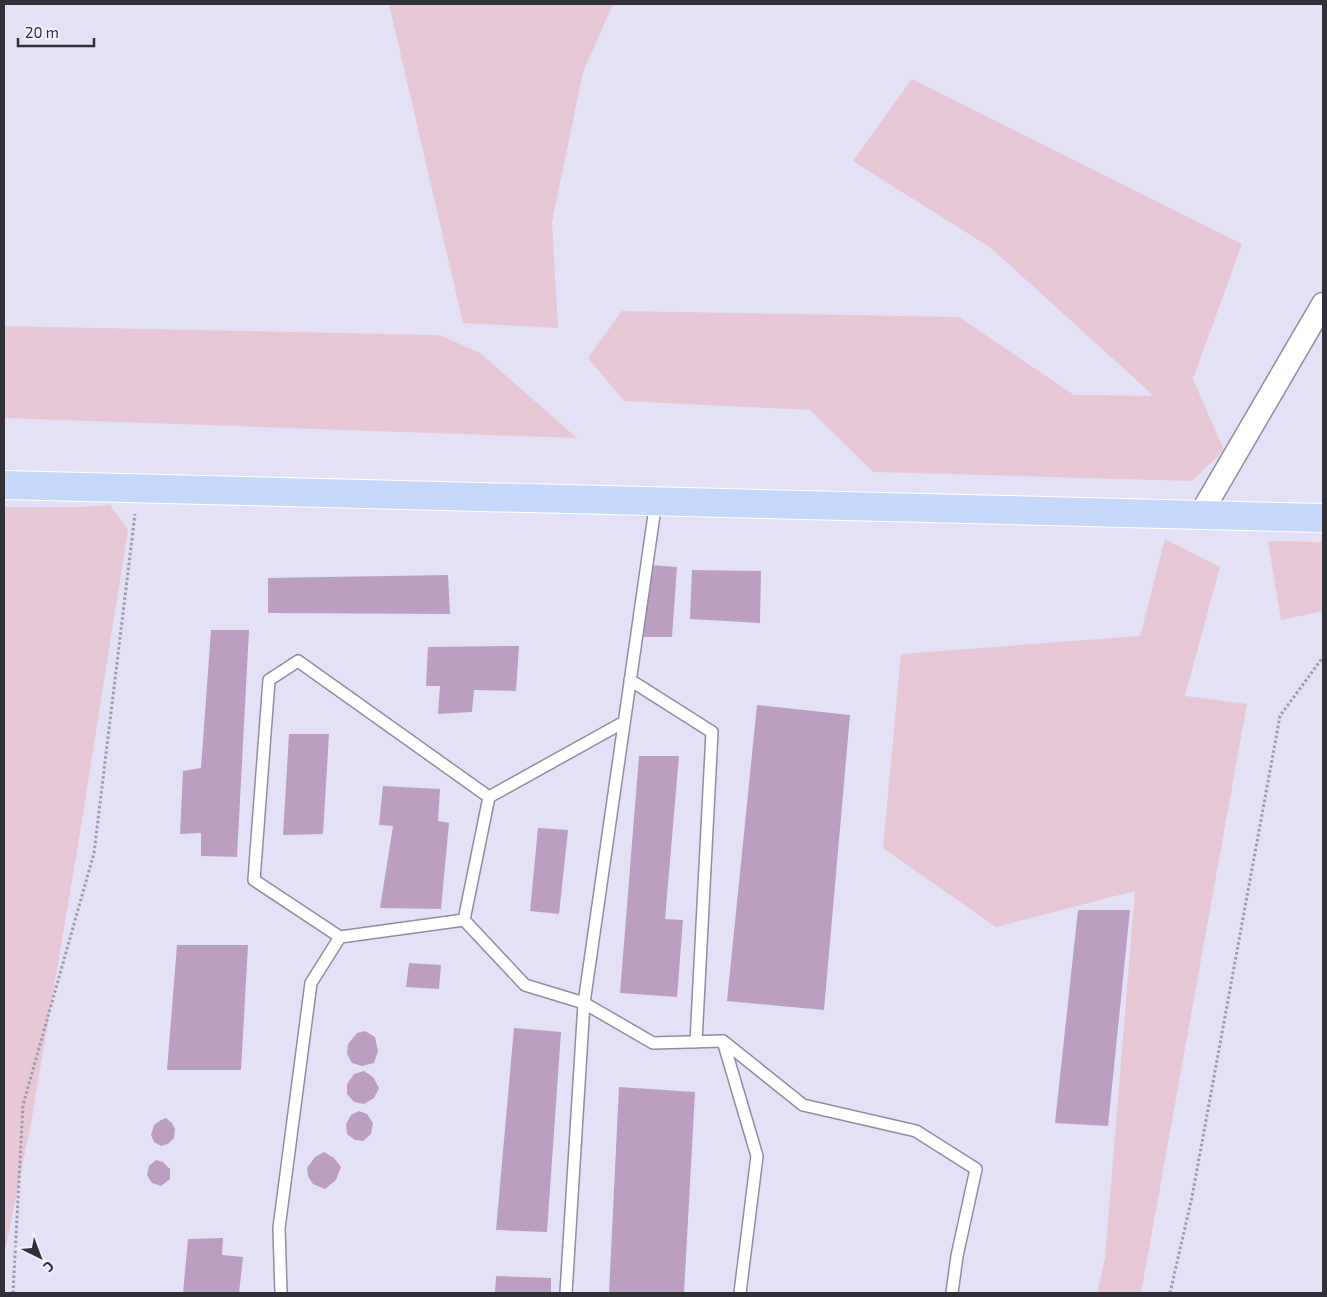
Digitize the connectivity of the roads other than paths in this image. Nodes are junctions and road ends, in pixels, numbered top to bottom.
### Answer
1 (1323, 304) edge
2 (4, 485) edge
3 (656, 501) junction
4 (1200, 515) junction
5 (1323, 518) edge
6 (630, 680) junction
7 (624, 722) junction
8 (490, 797) junction
9 (464, 920) junction
10 (340, 937) junction
11 (584, 1003) junction
12 (723, 1041) junction
13 (696, 1042) junction
14 (281, 1293) edge
15 (566, 1293) edge
16 (740, 1293) edge
17 (952, 1293) edge

1 - 4 street
2 - 3 main road
3 - 4 main road
3 - 6 lane
4 - 5 main road
6 - 7 lane
6 - 13 lane
7 - 8 lane
7 - 11 lane
8 - 9 lane
8 - 10 lane
9 - 10 lane
9 - 11 lane
10 - 14 lane
11 - 13 lane
11 - 15 lane
12 - 13 lane
12 - 16 lane
12 - 17 lane

